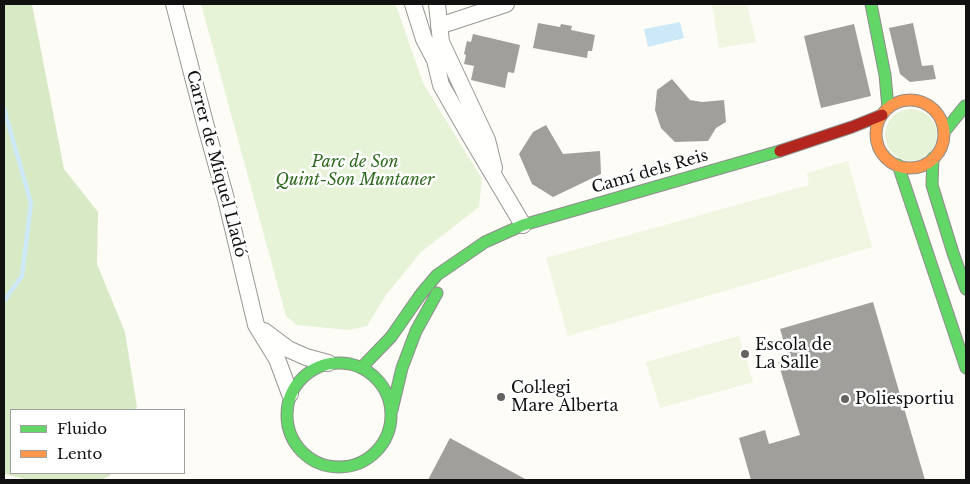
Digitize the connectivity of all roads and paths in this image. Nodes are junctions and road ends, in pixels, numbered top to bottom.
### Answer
1 (174, 4) edge
2 (413, 4) edge
3 (437, 4) edge
4 (506, 4) edge
5 (871, 4) edge
6 (439, 26) junction
7 (885, 75) junction
8 (912, 100) junction
9 (966, 106) edge
10 (933, 109) junction
11 (885, 111) junction
12 (852, 127) junction
13 (944, 132) junction
14 (879, 146) junction
15 (933, 158) junction
16 (898, 165) junction
17 (498, 181) junction
18 (523, 224) junction
19 (462, 257) junction
20 (966, 289) edge
21 (256, 325) junction
22 (328, 363) junction
23 (362, 367) junction
24 (966, 368) edge
25 (290, 394) junction
26 (392, 410) junction
27 (304, 455) junction
28 (353, 466) junction
29 (312, 472) dead end
30 (344, 480) edge

1 - 21 street, Carrer de Miquel Lladó
2 - 17 street
3 - 6 street
4 - 6 street
5 - 7 street
6 - 17 street
7 - 8 street
7 - 11 street
8 - 10 street
8 - 11 street
9 - 10 street
9 - 13 street
10 - 13 street
11 - 12 street, Camí dels Reis
11 - 14 street
12 - 14 street
12 - 18 street, Camí dels Reis
13 - 15 street
14 - 16 street
15 - 16 street
15 - 20 street
16 - 24 street
17 - 18 street
18 - 19 street, Camí dels Reis
19 - 23 street, Camí dels Reis
19 - 26 street, Camí dels Reis
21 - 22 street
21 - 25 street, Carrer de Miquel Lladó
22 - 23 street
22 - 25 street
23 - 26 street
25 - 27 street
26 - 28 street
27 - 28 street
27 - 29 street
28 - 30 street

